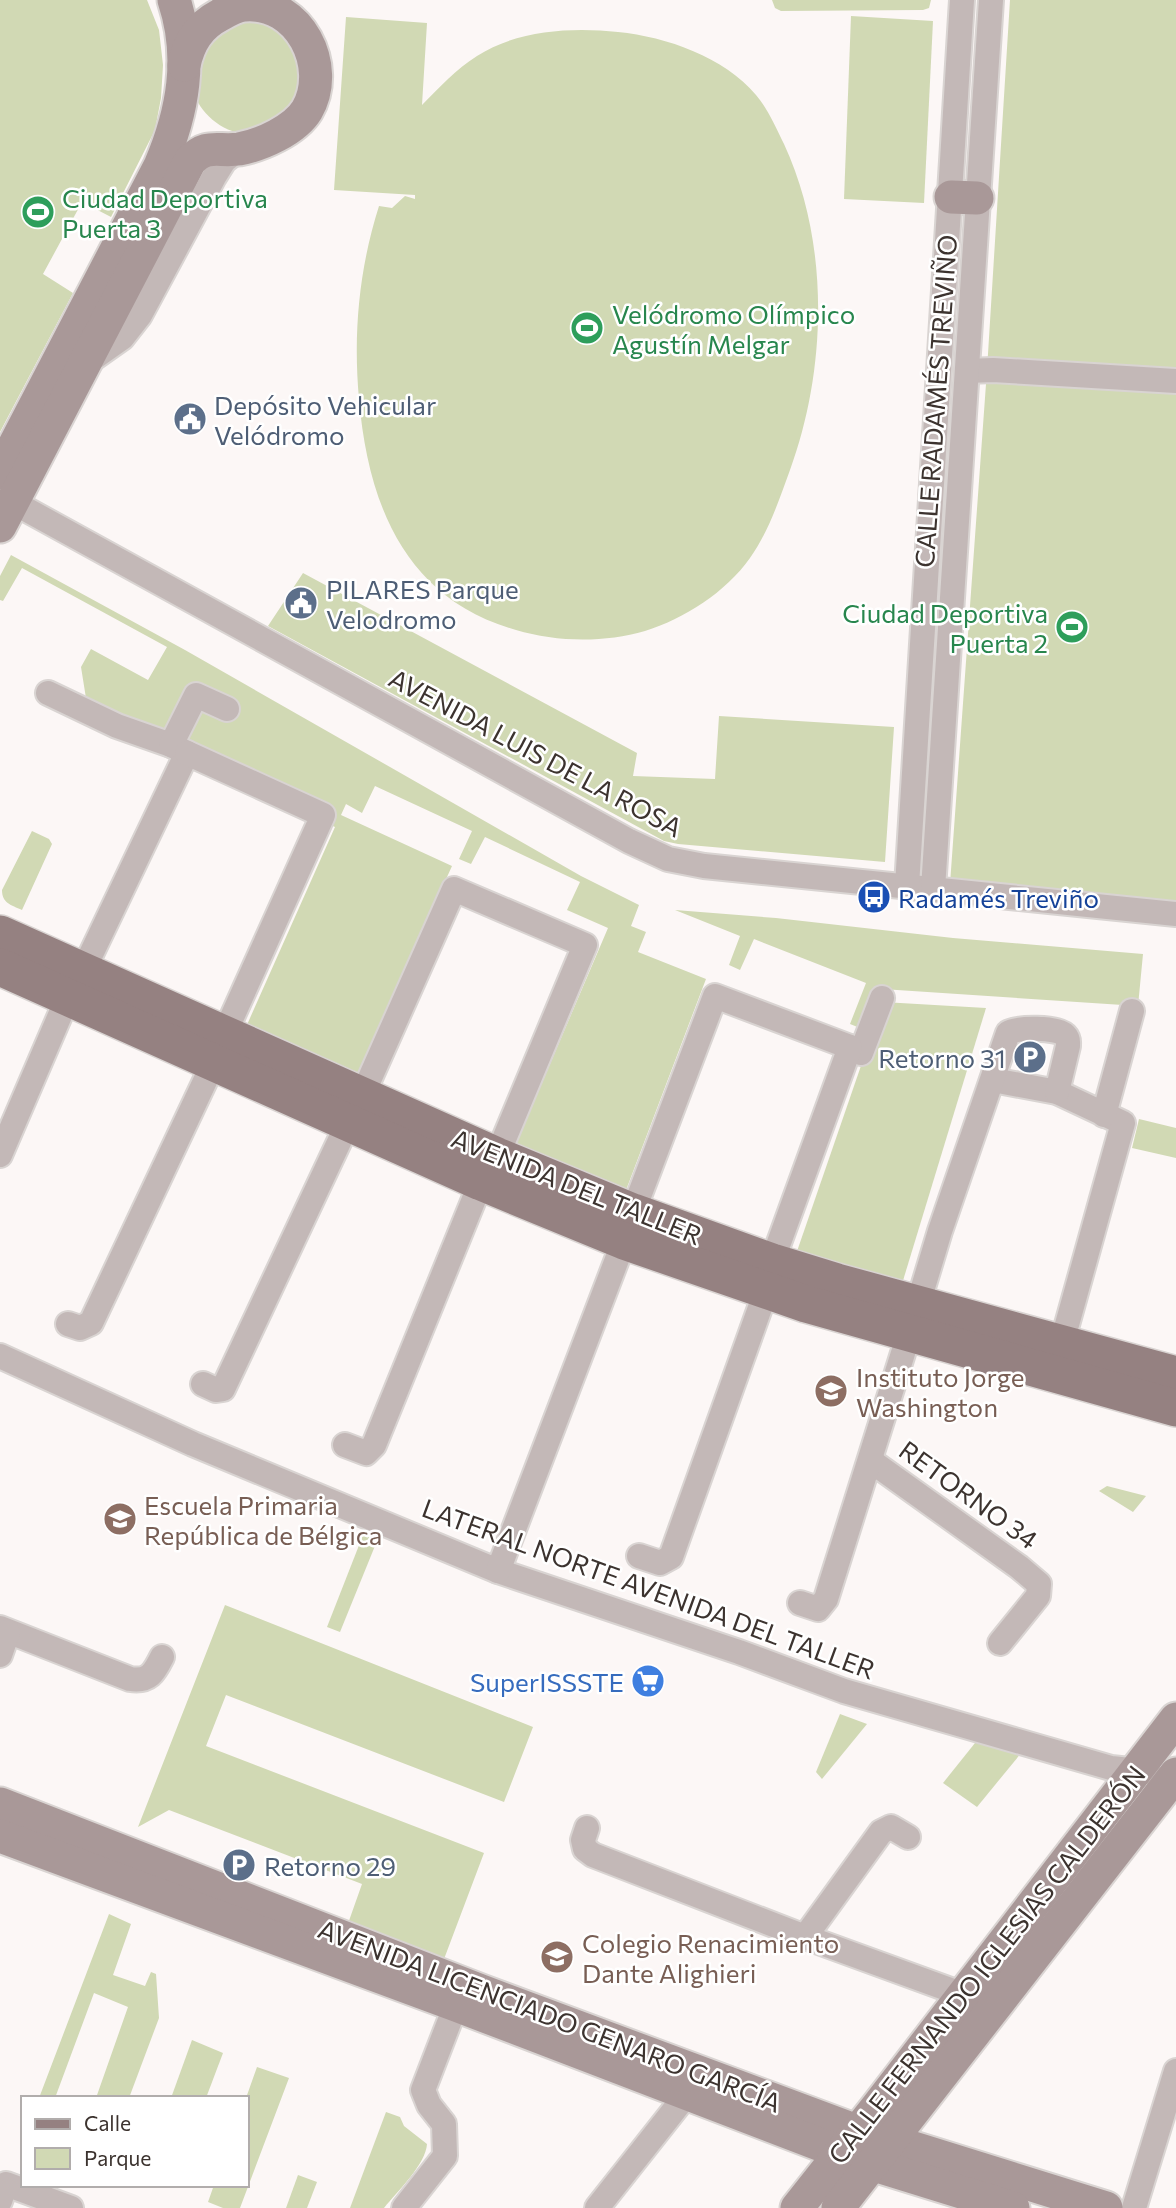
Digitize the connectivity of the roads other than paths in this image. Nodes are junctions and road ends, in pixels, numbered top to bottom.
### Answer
1 (174, 0) edge
2 (961, 0) edge
3 (991, 0) edge
4 (184, 65) junction
5 (964, 198) junction
6 (967, 371) junction
7 (1176, 381) edge
8 (3, 499) edge
9 (48, 693) dead end
10 (227, 709) dead end
11 (179, 749) junction
12 (907, 886) junction
13 (933, 889) junction
14 (1176, 914) edge
15 (0, 934) edge
16 (0, 967) edge
17 (75, 985) junction
18 (882, 998) dead end
19 (1132, 1011) dead end
20 (850, 1047) junction
21 (219, 1048) junction
22 (993, 1080) junction
23 (1056, 1093) junction
24 (355, 1109) junction
25 (1104, 1115) junction
26 (0, 1155) edge
27 (489, 1169) junction
28 (628, 1226) junction
29 (769, 1277) junction
30 (914, 1319) junction
31 (68, 1324) dead end
32 (0, 1356) edge
33 (1058, 1358) junction
34 (1176, 1375) edge
35 (203, 1384) dead end
36 (1176, 1408) edge
37 (345, 1446) dead end
38 (871, 1461) junction
39 (639, 1556) dead end
40 (498, 1571) junction
41 (800, 1603) dead end
42 (3, 1638) edge
43 (1000, 1643) dead end
44 (162, 1657) dead end
45 (1176, 1719) edge
46 (1137, 1770) junction
47 (1176, 1775) edge
48 (0, 1804) edge
49 (587, 1828) dead end
50 (0, 1836) edge
51 (908, 1837) dead end
52 (55, 1841) junction
53 (805, 1937) junction
54 (460, 1995) junction
55 (964, 1995) junction
56 (566, 2035) junction
57 (1176, 2071) edge
58 (687, 2094) junction
59 (849, 2141) junction
60 (881, 2152) junction
61 (0, 2201) edge
62 (974, 2203) edge
63 (71, 2208) edge
64 (404, 2208) edge
65 (597, 2208) edge
66 (797, 2208) edge
67 (838, 2208) edge
68 (1013, 2208) edge
69 (1106, 2208) edge
70 (1134, 2208) edge

1 - 4 street
2 - 5 street, CALLE RADAMÉS TREVIÑO
3 - 5 street, CALLE RADAMÉS TREVIÑO
4 - 8 street
4 - 8 street
5 - 6 street, CALLE RADAMÉS TREVIÑO
5 - 12 street, CALLE RADAMÉS TREVIÑO
6 - 7 street
6 - 13 street, CALLE RADAMÉS TREVIÑO
8 - 12 street, AVENIDA LUIS DE LA ROSA
9 - 11 street
10 - 11 street
11 - 17 street
11 - 21 street
12 - 13 street, AVENIDA LUIS DE LA ROSA
13 - 14 street, AVENIDA LUIS DE LA ROSA
15 - 17 main road, AVENIDA DEL TALLER
16 - 17 main road, AVENIDA DEL TALLER
17 - 21 main road, AVENIDA DEL TALLER
17 - 26 street
18 - 20 street
19 - 25 street
20 - 28 street
20 - 29 street
21 - 24 main road, AVENIDA DEL TALLER
21 - 31 street
22 - 23 street
22 - 23 street
22 - 30 street
23 - 25 street
24 - 27 main road, AVENIDA DEL TALLER
24 - 27 street
24 - 35 street
25 - 33 street
27 - 28 main road, AVENIDA DEL TALLER
27 - 37 street
28 - 29 main road, AVENIDA DEL TALLER
28 - 40 street
29 - 30 main road, AVENIDA DEL TALLER
29 - 39 street
30 - 33 main road, AVENIDA DEL TALLER
30 - 38 street
32 - 40 street, LATERAL NORTE AVENIDA DEL TALLER
33 - 34 main road, AVENIDA DEL TALLER
33 - 36 main road, AVENIDA DEL TALLER
38 - 41 street
38 - 43 street, RETORNO 34
40 - 46 street, LATERAL NORTE AVENIDA DEL TALLER
42 - 44 street
45 - 46 street, CALLE FERNANDO IGLESIAS CALDERÓN
46 - 47 street, LATERAL NORTE AVENIDA DEL TALLER
46 - 55 street, CALLE FERNANDO IGLESIAS CALDERÓN
47 - 60 street, CALLE FERNANDO IGLESIAS CALDERÓN
48 - 52 street, AVENIDA LICENCIADO GENARO GARCÍA
49 - 53 street
50 - 52 street, AVENIDA LICENCIADO GENARO GARCÍA
51 - 53 street
52 - 54 street, AVENIDA LICENCIADO GENARO GARCÍA
53 - 55 street
54 - 56 street, AVENIDA LICENCIADO GENARO GARCÍA
54 - 64 street
55 - 59 street, CALLE FERNANDO IGLESIAS CALDERÓN
56 - 58 street, AVENIDA LICENCIADO GENARO GARCÍA
56 - 59 street, AVENIDA LICENCIADO GENARO GARCÍA
57 - 70 street
58 - 59 street, AVENIDA LICENCIADO GENARO GARCÍA
58 - 65 street
59 - 60 street, AVENIDA LICENCIADO GENARO GARCÍA
59 - 66 street, CALLE FERNANDO IGLESIAS CALDERÓN
60 - 62 street, AVENIDA LICENCIADO GENARO GARCÍA
60 - 67 street, CALLE FERNANDO IGLESIAS CALDERÓN
60 - 69 street, AVENIDA LICENCIADO GENARO GARCÍA
61 - 63 street
62 - 68 street, AVENIDA LICENCIADO GENARO GARCÍA

